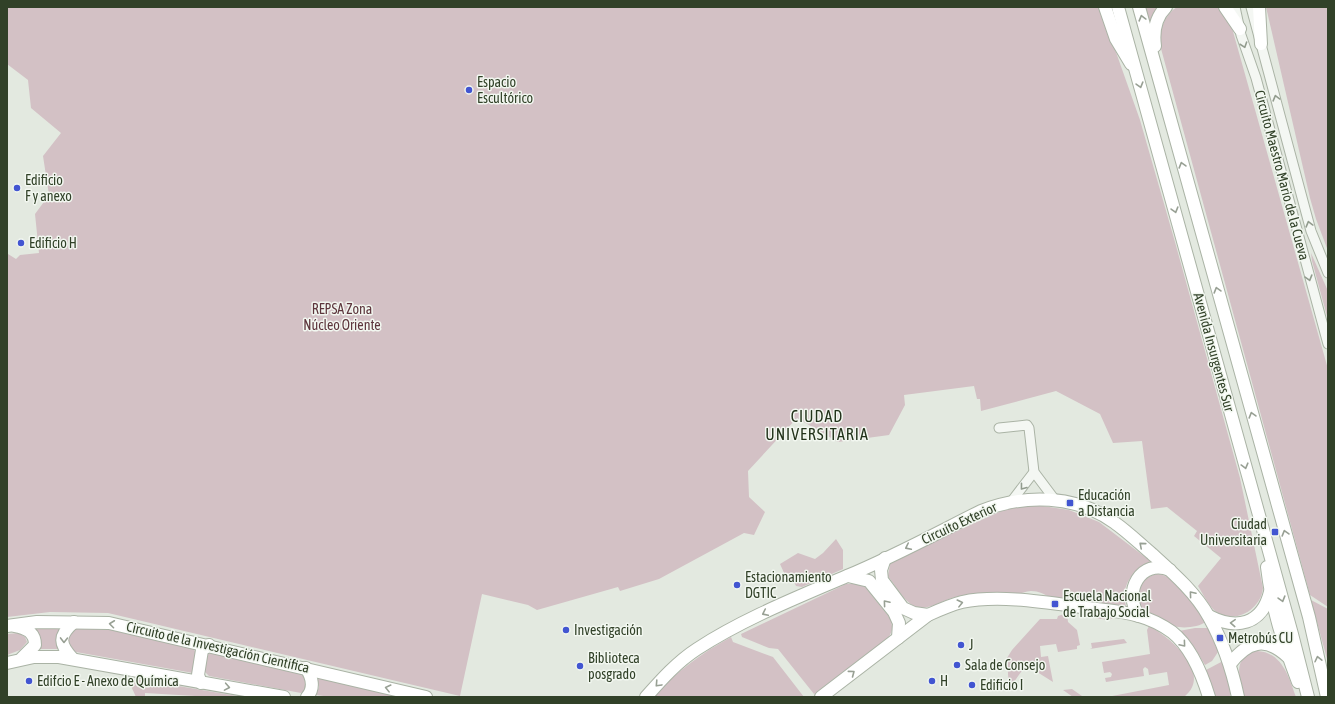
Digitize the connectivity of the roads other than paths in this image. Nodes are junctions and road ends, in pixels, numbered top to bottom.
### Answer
1 (1105, 7) edge
2 (1118, 7) edge
3 (1139, 7) edge
4 (1166, 7) edge
5 (1225, 7) edge
6 (1235, 7) edge
7 (1251, 7) edge
8 (1259, 7) edge
9 (1240, 29) junction
10 (1261, 44) junction
11 (1136, 70) junction
12 (1160, 83) junction
13 (1328, 273) edge
14 (1328, 344) edge
15 (999, 428) dead end
16 (1034, 472) junction
17 (1055, 500) junction
18 (1011, 502) junction
19 (1264, 534) junction
20 (885, 558) junction
21 (1171, 571) junction
22 (848, 576) junction
23 (1270, 592) junction
24 (928, 615) junction
25 (1139, 616) junction
26 (1209, 616) junction
27 (74, 622) junction
28 (8, 625) edge
29 (898, 638) junction
30 (209, 645) junction
31 (1288, 657) junction
32 (22, 658) junction
33 (73, 660) junction
34 (7, 663) edge
35 (1230, 664) junction
36 (306, 668) junction
37 (201, 683) junction
38 (1237, 695) edge
39 (284, 697) edge
40 (307, 697) edge
41 (426, 697) edge
42 (646, 697) edge
43 (821, 697) edge
44 (1209, 697) edge
45 (1304, 697) edge
46 (1308, 697) edge
47 (1327, 697) edge

1 - 11 street
2 - 11 street, Avenida Insurgentes Sur
12 -> 3 street, Avenida Insurgentes Sur
4 - 12 street
5 - 9 street
6 - 9 street, Circuito Maestro Mario de la Cueva
7 - 10 street, Circuito Maestro Mario de la Cueva
8 - 10 street
9 -> 14 street, Circuito Maestro Mario de la Cueva
13 -> 10 street, Circuito Maestro Mario de la Cueva
11 -> 19 street, Avenida Insurgentes Sur
47 -> 12 street, Avenida Insurgentes Sur
15 - 16 street
16 - 17 street
16 -> 18 street
17 - 18 street, Circuito Exterior
21 -> 17 street, Circuito Exterior
18 -> 20 street, Circuito Exterior
19 - 23 street
19 -> 46 street, Avenida Insurgentes Sur
20 - 22 street, Circuito Exterior
20 - 24 street
21 - 25 street
26 -> 21 street, Circuito Exterior
29 -> 22 street
22 -> 42 street, Circuito Exterior
23 -> 26 street
23 - 31 street
24 -> 25 street
24 - 29 street
25 -> 44 street
26 - 35 street, Circuito Exterior
27 - 28 street, Circuito de la Investigación Científica
30 -> 27 street, Circuito de la Investigación Científica
27 -> 33 street
28 - 32 street
43 -> 29 street
30 - 36 street, Circuito de la Investigación Científica
30 - 37 street
31 - 35 street
31 - 45 street
32 - 33 street
32 - 34 street
33 - 37 street
35 - 38 street, Circuito Exterior
36 - 40 street
41 -> 36 street, Circuito de la Investigación Científica
37 -> 39 street

